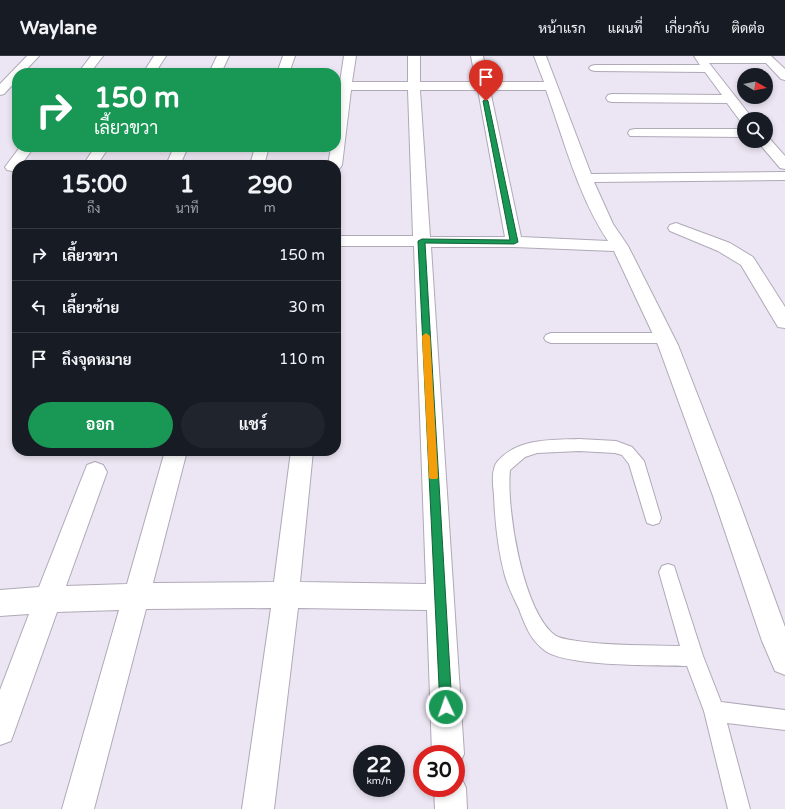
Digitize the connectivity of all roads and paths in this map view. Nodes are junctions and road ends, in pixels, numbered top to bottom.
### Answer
1 (33, 56) edge
2 (97, 56) edge
3 (160, 56) edge
4 (223, 56) edge
5 (289, 56) edge
6 (350, 56) edge
7 (414, 56) edge
8 (477, 56) edge
9 (540, 56) edge
10 (767, 58) edge
11 (702, 61) edge
12 (22, 68) edge
13 (88, 68) edge
14 (152, 68) edge
15 (217, 68) edge
16 (285, 68) edge
17 (595, 68) dead end
18 (785, 76) edge
19 (414, 85) junction
20 (483, 85) junction
21 (341, 86) edge
22 (552, 86) junction
23 (612, 98) dead end
24 (731, 99) junction
25 (741, 112) edge
26 (737, 133) edge
27 (634, 134) dead end
28 (770, 148) edge
29 (24, 152) edge
30 (18, 160) edge
31 (785, 165) edge
32 (785, 176) edge
33 (586, 178) junction
34 (676, 228) dead end
35 (341, 241) edge
36 (422, 241) junction
37 (514, 242) junction
38 (620, 246) junction
39 (785, 322) edge
40 (551, 338) dead end
41 (664, 338) junction
42 (175, 456) edge
43 (301, 456) edge
44 (96, 472) dead end
45 (653, 518) dead end
46 (668, 572) dead end
47 (286, 594) junction
48 (136, 596) junction
49 (439, 597) junction
50 (50, 599) junction
51 (0, 603) edge
52 (693, 656) junction
53 (785, 661) edge
54 (714, 711) junction
55 (785, 720) edge
56 (0, 730) edge
57 (447, 745) edge
58 (451, 797) edge
59 (78, 809) edge
60 (258, 809) edge
61 (452, 809) edge
62 (739, 809) edge

1 - 12 street
2 - 13 street
3 - 14 street
4 - 15 street
5 - 16 street
6 - 21 street
7 - 19 street
8 - 20 street
9 - 22 street
10 - 11 street
10 - 18 street
11 - 17 street
11 - 24 street
19 - 20 street
19 - 21 street
19 - 36 street
20 - 22 street
20 - 37 street
22 - 33 street
23 - 24 street
24 - 25 street
26 - 27 street
28 - 31 street
29 - 30 street
32 - 33 street
33 - 38 street
34 - 39 street
35 - 36 street
36 - 37 street
36 - 49 street
37 - 38 street
38 - 41 street
40 - 41 lane
41 - 53 street
42 - 48 street
43 - 47 street
44 - 50 street
45 - 52 lane
46 - 52 lane
47 - 48 street
47 - 49 street
47 - 60 street
48 - 50 street
48 - 59 street
49 - 57 street
50 - 51 street
50 - 56 street
52 - 54 lane
54 - 55 lane
54 - 62 lane
58 - 61 street

